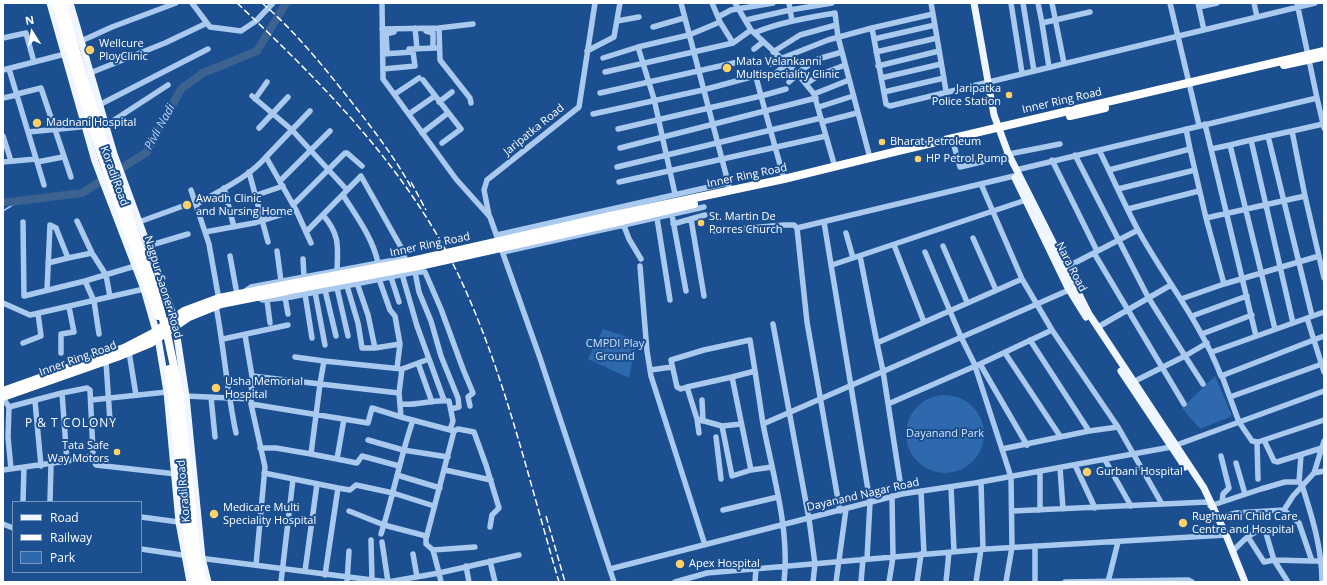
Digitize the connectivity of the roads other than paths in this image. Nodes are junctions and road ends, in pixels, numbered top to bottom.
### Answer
1 (50, 3) edge
2 (56, 3) edge
3 (63, 3) edge
4 (70, 3) edge
5 (176, 3) edge
6 (192, 3) edge
7 (273, 3) edge
8 (382, 3) edge
9 (595, 3) edge
10 (620, 3) edge
11 (681, 3) edge
12 (712, 3) edge
13 (734, 3) edge
14 (773, 3) edge
15 (789, 3) edge
16 (833, 3) edge
17 (931, 3) edge
18 (970, 3) edge
19 (974, 3) edge
20 (1010, 3) edge
21 (1023, 3) edge
22 (1038, 3) edge
23 (1054, 3) edge
24 (1170, 3) edge
25 (1217, 3) edge
26 (1254, 3) edge
27 (1315, 3) edge
28 (1198, 5) edge
29 (1297, 5) edge
30 (739, 9) junction
31 (790, 10) junction
32 (1090, 12) dead end
33 (835, 13) junction
34 (933, 14) junction
35 (639, 17) dead end
36 (1257, 17) junction
37 (684, 18) junction
38 (719, 19) junction
39 (746, 20) junction
40 (1055, 20) junction
41 (617, 21) junction
42 (792, 21) junction
43 (207, 23) junction
44 (1042, 23) junction
45 (473, 24) dead end
46 (836, 25) junction
47 (935, 25) junction
48 (653, 27) dead end
49 (439, 28) junction
50 (872, 28) junction
51 (382, 29) junction
52 (416, 30) junction
53 (1204, 30) junction
54 (753, 32) junction
55 (689, 35) junction
56 (1178, 36) junction
57 (838, 37) junction
58 (3, 38) edge
59 (874, 38) junction
60 (937, 38) junction
61 (763, 42) junction
62 (733, 43) junction
63 (638, 47) junction
64 (436, 48) junction
65 (74, 49) junction
66 (416, 49) junction
67 (754, 49) dead end
68 (208, 50) dead end
69 (384, 51) junction
70 (587, 51) junction
71 (939, 51) junction
72 (1324, 51) edge
73 (693, 52) junction
74 (773, 52) junction
75 (842, 52) junction
76 (876, 52) junction
77 (1324, 56) edge
78 (1309, 57) junction
79 (603, 58) dead end
80 (779, 58) junction
81 (747, 60) dead end
82 (34, 62) junction
83 (642, 63) junction
84 (1064, 63) junction
85 (770, 64) dead end
86 (787, 64) junction
87 (941, 64) junction
88 (845, 65) junction
89 (878, 66) junction
90 (1049, 67) junction
91 (6, 69) edge
92 (383, 69) junction
93 (697, 70) junction
94 (1034, 70) junction
95 (604, 72) dead end
96 (90, 73) junction
97 (766, 73) dead end
98 (776, 73) dead end
99 (797, 73) junction
100 (1022, 73) junction
101 (756, 77) junction
102 (881, 78) junction
103 (944, 78) junction
104 (849, 80) junction
105 (267, 82) dead end
106 (648, 82) junction
107 (789, 82) dead end
108 (985, 82) junction
109 (806, 84) junction
110 (168, 85) dead end
111 (1191, 85) junction
112 (786, 89) dead end
113 (703, 90) junction
114 (946, 91) junction
115 (452, 92) dead end
116 (884, 92) junction
117 (600, 93) dead end
118 (17, 94) junction
119 (395, 94) junction
120 (434, 96) junction
121 (761, 96) junction
122 (815, 96) junction
123 (853, 96) junction
124 (3, 98) edge
125 (288, 98) dead end
126 (1317, 98) junction
127 (654, 99) junction
128 (439, 102) junction
129 (471, 103) dead end
130 (99, 105) junction
131 (819, 107) junction
132 (708, 108) junction
133 (310, 111) dead end
134 (765, 112) junction
135 (1322, 112) edge
136 (448, 113) junction
137 (857, 113) junction
138 (273, 114) junction
139 (409, 114) junction
140 (593, 114) dead end
141 (658, 119) junction
142 (822, 120) junction
143 (85, 124) junction
144 (1202, 124) junction
145 (713, 125) junction
146 (105, 126) junction
147 (1324, 126) edge
148 (259, 128) dead end
149 (1186, 128) junction
150 (618, 129) dead end
151 (54, 130) junction
152 (292, 130) junction
153 (770, 130) junction
154 (997, 130) junction
155 (1292, 131) junction
156 (28, 132) junction
157 (330, 132) dead end
158 (422, 133) junction
159 (3, 136) edge
160 (826, 136) junction
161 (1268, 136) junction
162 (661, 138) junction
163 (1251, 140) junction
164 (718, 142) junction
165 (953, 142) junction
166 (442, 143) dead end
167 (1060, 144) dead end
168 (1230, 145) junction
169 (620, 148) dead end
170 (775, 148) junction
171 (1190, 149) junction
172 (1211, 149) junction
173 (311, 150) junction
174 (1099, 150) junction
175 (666, 155) junction
176 (1007, 155) junction
177 (1075, 155) junction
178 (63, 157) junction
179 (266, 157) junction
180 (870, 158) junction
181 (723, 160) junction
182 (1052, 160) junction
183 (11, 161) junction
184 (37, 161) junction
185 (3, 162) edge
186 (362, 166) dead end
187 (617, 167) dead end
188 (835, 167) junction
189 (328, 169) junction
190 (1109, 170) junction
191 (1195, 170) junction
192 (669, 171) junction
193 (249, 172) junction
194 (1015, 173) junction
195 (72, 177) dead end
196 (784, 179) junction
197 (619, 182) dead end
198 (281, 184) junction
199 (981, 184) junction
200 (44, 185) dead end
201 (729, 187) junction
202 (224, 188) junction
203 (1118, 189) junction
204 (191, 190) dead end
205 (347, 190) junction
206 (1199, 191) junction
207 (675, 194) junction
208 (343, 195) junction
209 (254, 196) junction
210 (1305, 196) junction
211 (1026, 200) junction
212 (1284, 200) junction
213 (132, 204) junction
214 (197, 204) junction
215 (704, 204) junction
216 (1266, 204) junction
217 (183, 206) dead end
218 (295, 207) junction
219 (1246, 208) junction
220 (1128, 209) junction
221 (993, 211) junction
222 (115, 212) junction
223 (1226, 213) junction
224 (323, 215) junction
225 (672, 215) junction
226 (490, 217) junction
227 (657, 218) junction
228 (1206, 218) junction
229 (691, 219) junction
230 (611, 220) junction
231 (77, 221) dead end
232 (262, 221) junction
233 (23, 222) dead end
234 (139, 222) junction
235 (824, 222) junction
236 (673, 224) junction
237 (624, 226) junction
238 (234, 227) junction
239 (797, 228) junction
240 (1138, 230) junction
241 (715, 231) dead end
242 (205, 232) junction
243 (306, 232) junction
244 (846, 233) dead end
245 (188, 234) dead end
246 (497, 235) junction
247 (973, 238) dead end
248 (1117, 241) junction
249 (268, 242) dead end
250 (311, 243) dead end
251 (894, 245) junction
252 (148, 246) junction
253 (943, 246) dead end
254 (277, 251) dead end
255 (503, 252) junction
256 (925, 252) dead end
257 (1096, 252) junction
258 (92, 253) junction
259 (230, 256) dead end
260 (860, 256) junction
261 (1319, 256) junction
262 (68, 258) junction
263 (853, 258) junction
264 (303, 259) dead end
265 (641, 259) dead end
266 (1299, 262) junction
267 (48, 263) junction
268 (378, 263) junction
269 (832, 264) junction
270 (135, 266) junction
271 (640, 266) dead end
272 (1065, 268) junction
273 (1280, 268) junction
274 (337, 271) junction
275 (415, 272) junction
276 (1262, 273) junction
277 (402, 274) junction
278 (106, 275) junction
279 (304, 277) junction
280 (392, 277) junction
281 (1324, 278) edge
282 (379, 279) junction
283 (1022, 279) junction
284 (1242, 279) junction
285 (85, 281) junction
286 (281, 281) junction
287 (357, 283) junction
288 (1224, 284) junction
289 (316, 285) junction
290 (1171, 285) junction
291 (346, 286) junction
292 (337, 288) junction
293 (144, 289) junction
294 (47, 290) junction
295 (325, 290) junction
296 (996, 290) junction
297 (1069, 290) junction
298 (686, 291) dead end
299 (240, 294) junction
300 (305, 294) junction
301 (704, 296) dead end
302 (1247, 296) junction
303 (110, 297) junction
304 (257, 297) junction
305 (285, 297) junction
306 (1148, 297) junction
307 (1181, 299) junction
308 (267, 300) junction
309 (670, 300) dead end
310 (94, 301) junction
311 (399, 302) dead end
312 (967, 302) junction
313 (3, 303) edge
314 (219, 303) junction
315 (1036, 304) junction
316 (70, 306) junction
317 (171, 308) junction
318 (950, 310) junction
319 (1127, 310) junction
320 (1324, 312) edge
321 (38, 313) junction
322 (288, 314) dead end
323 (1252, 315) junction
324 (1192, 316) junction
325 (174, 317) junction
326 (1310, 317) junction
327 (152, 318) junction
328 (924, 322) junction
329 (270, 323) dead end
330 (1293, 323) junction
331 (773, 324) dead end
332 (288, 325) dead end
333 (176, 326) junction
334 (1098, 327) junction
335 (1275, 329) junction
336 (1052, 330) junction
337 (99, 334) dead end
338 (157, 334) junction
339 (1202, 334) junction
340 (245, 335) junction
341 (336, 336) dead end
342 (348, 336) dead end
343 (1256, 336) junction
344 (1324, 336) edge
345 (961, 337) junction
346 (312, 338) dead end
347 (223, 339) junction
348 (1315, 339) junction
349 (1030, 340) junction
350 (23, 343) dead end
351 (877, 343) junction
352 (400, 344) junction
353 (1207, 344) junction
354 (325, 345) dead end
355 (374, 348) junction
356 (129, 352) junction
357 (1212, 352) junction
358 (62, 353) dead end
359 (1004, 353) junction
360 (1185, 356) junction
361 (295, 357) dead end
362 (429, 359) junction
363 (324, 361) junction
364 (106, 362) junction
365 (418, 363) junction
366 (1322, 364) junction
367 (977, 365) junction
368 (1162, 367) junction
369 (399, 368) junction
370 (669, 368) junction
371 (650, 370) junction
372 (755, 371) junction
373 (883, 372) junction
374 (1324, 372) edge
375 (252, 376) junction
376 (1222, 376) junction
377 (732, 377) junction
378 (1132, 383) junction
379 (320, 384) junction
380 (1203, 384) dead end
381 (852, 385) junction
382 (687, 387) junction
383 (3, 391) edge
384 (1324, 391) edge
385 (168, 392) junction
386 (62, 393) junction
387 (399, 394) junction
388 (136, 395) junction
389 (211, 397) junction
390 (1230, 397) junction
391 (3, 398) edge
392 (108, 398) junction
393 (229, 398) junction
394 (186, 399) junction
395 (821, 399) junction
396 (91, 400) junction
397 (444, 400) junction
398 (702, 400) dead end
399 (35, 401) junction
400 (251, 401) junction
401 (432, 402) junction
402 (400, 404) junction
403 (888, 404) junction
404 (1184, 404) dead end
405 (169, 406) junction
406 (470, 406) dead end
407 (9, 407) junction
408 (451, 409) junction
409 (789, 413) junction
410 (316, 414) junction
411 (400, 417) junction
412 (344, 419) junction
413 (413, 420) junction
414 (700, 420) junction
415 (1324, 420) edge
416 (110, 421) dead end
417 (1239, 422) junction
418 (741, 424) junction
419 (763, 424) junction
420 (722, 426) junction
421 (1118, 427) junction
422 (452, 431) junction
423 (1089, 431) junction
424 (236, 433) dead end
425 (699, 433) dead end
426 (1060, 436) junction
427 (215, 437) dead end
428 (716, 437) dead end
429 (368, 440) dead end
430 (1264, 440) junction
431 (1324, 441) edge
432 (1257, 442) junction
433 (1028, 445) junction
434 (1174, 446) junction
435 (260, 448) junction
436 (1322, 448) junction
437 (1002, 449) junction
438 (403, 450) junction
439 (311, 454) junction
440 (1134, 455) junction
441 (1301, 455) junction
442 (91, 456) junction
443 (1221, 456) dead end
444 (448, 457) junction
445 (337, 460) junction
446 (1105, 460) junction
447 (67, 461) junction
448 (1236, 463) dead end
449 (51, 464) junction
450 (1075, 465) junction
451 (41, 466) junction
452 (399, 466) junction
453 (24, 467) junction
454 (772, 467) junction
455 (1060, 468) junction
456 (11, 469) junction
457 (3, 470) edge
458 (444, 470) junction
459 (750, 470) junction
460 (1324, 471) edge
461 (1040, 472) junction
462 (264, 473) junction
463 (1314, 473) junction
464 (176, 474) junction
465 (397, 475) junction
466 (732, 476) junction
467 (1011, 477) junction
468 (293, 479) junction
469 (1258, 479) dead end
470 (491, 480) junction
471 (981, 482) junction
472 (317, 484) junction
473 (1300, 484) junction
474 (950, 487) junction
475 (338, 488) junction
476 (440, 488) junction
477 (921, 491) junction
478 (393, 493) junction
479 (902, 494) junction
480 (1245, 494) junction
481 (892, 496) junction
482 (778, 497) junction
483 (23, 501) edge
484 (50, 501) edge
485 (870, 502) junction
486 (1222, 502) junction
487 (1162, 504) junction
488 (434, 506) junction
489 (1130, 506) junction
490 (1095, 508) junction
491 (1212, 508) junction
492 (1063, 509) junction
493 (723, 510) dead end
494 (843, 510) junction
495 (1040, 510) junction
496 (1284, 510) junction
497 (349, 511) dead end
498 (1012, 511) junction
499 (142, 517) edge
500 (809, 519) junction
501 (179, 522) junction
502 (384, 525) junction
503 (783, 525) junction
504 (490, 527) dead end
505 (381, 534) dead end
506 (1226, 535) junction
507 (426, 536) junction
508 (1248, 537) junction
509 (370, 540) dead end
510 (382, 542) dead end
511 (1118, 542) junction
512 (705, 545) junction
513 (1035, 546) junction
514 (475, 547) dead end
515 (1012, 547) junction
516 (142, 549) edge
517 (982, 549) junction
518 (433, 550) junction
519 (349, 551) dead end
520 (1233, 551) junction
521 (952, 552) junction
522 (413, 554) dead end
523 (922, 554) junction
524 (519, 555) dead end
525 (184, 556) junction
526 (893, 557) junction
527 (202, 558) junction
528 (865, 559) junction
529 (1274, 560) junction
530 (490, 561) junction
531 (1312, 561) junction
532 (1323, 561) edge
533 (839, 562) junction
534 (815, 564) junction
535 (256, 565) junction
536 (466, 566) junction
537 (786, 566) junction
538 (281, 568) junction
539 (610, 569) junction
540 (756, 569) junction
541 (305, 571) junction
542 (439, 573) junction
543 (325, 575) junction
544 (416, 579) edge
545 (347, 580) edge
546 (372, 580) junction
547 (1108, 581) edge
548 (190, 582) edge
549 (196, 582) edge
550 (203, 582) edge
551 (208, 582) edge
552 (281, 582) edge
553 (388, 582) edge
554 (441, 582) edge
555 (469, 582) edge
556 (495, 582) edge
557 (614, 582) edge
558 (675, 582) edge
559 (755, 582) edge
560 (784, 582) edge
561 (813, 582) edge
562 (836, 582) edge
563 (861, 582) edge
564 (889, 582) edge
565 (917, 582) edge
566 (946, 582) edge
567 (976, 582) edge
568 (1006, 582) edge
569 (1035, 582) edge
570 (1065, 582) edge
571 (1192, 582) edge
572 (1246, 582) edge
573 (1288, 582) edge
574 (1322, 582) edge

1 - 65 main road, Koradi Road
2 - 65 highway, Nagpur Saoner Road
3 - 65 highway, Nagpur Saoner Road
4 - 65 main road
5 - 65 street
6 - 43 street
7 - 43 street
8 - 51 street
9 - 70 street, Jaripatka Road
10 - 41 street
11 - 37 street
12 - 38 street
13 - 30 street
14 - 30 street
15 - 31 street
16 - 31 street
16 - 33 street
17 - 34 street
18 - 108 main road, Nara Road
19 - 108 main road, Nara Road
20 - 100 street
21 - 94 street
22 - 44 street
23 - 40 street
24 - 56 street
25 - 28 street
26 - 36 street
27 - 29 street
28 - 53 street
29 - 36 street
29 - 78 street
30 - 38 street
30 - 39 street
31 - 39 street
31 - 42 street
32 - 40 street
33 - 42 street
33 - 46 street
34 - 47 street
34 - 50 street
35 - 41 street
36 - 53 street
37 - 48 street
37 - 55 street
38 - 55 street
38 - 62 street
39 - 54 street
40 - 44 street
40 - 84 street
41 - 70 street
42 - 54 street
43 - 96 street
44 - 90 street
45 - 49 street
46 - 57 street
46 - 74 street
47 - 59 street
47 - 60 street
49 - 52 street
49 - 64 street
50 - 57 street
50 - 59 street
51 - 52 street
51 - 69 street
52 - 64 street
52 - 66 street
52 - 69 street
53 - 56 street
54 - 61 street
54 - 62 street
55 - 63 street
55 - 73 street
56 - 84 street
56 - 111 street
57 - 75 street
57 - 80 street
58 - 82 street
59 - 76 street
60 - 71 street
60 - 76 street
61 - 67 street
61 - 74 street
62 - 73 street
63 - 79 street
63 - 83 street
64 - 66 street
64 - 129 street
65 - 82 street
65 - 96 main road, Koradi Road
65 - 143 main road, Koradi Road
65 - 549 highway, Nagpur Saoner Road, bridge
65 - 550 highway, Nagpur Saoner Road, bridge
66 - 69 street
68 - 130 street
69 - 92 street
69 - 92 street
70 - 226 street, Jaripatka Road
71 - 87 street
71 - 89 street
72 - 78 highway, Inner Ring Road
73 - 83 street
73 - 93 street
74 - 80 street
75 - 88 street
75 - 99 street
76 - 89 street
77 - 78 highway, Inner Ring Road
78 - 111 highway, Inner Ring Road
78 - 126 street
80 - 85 street
80 - 86 street
81 - 93 street
82 - 91 street
83 - 95 street
83 - 106 street
84 - 90 street
86 - 98 street
86 - 99 street
87 - 102 street
87 - 103 street
88 - 104 street
88 - 109 street
89 - 102 street
90 - 94 street
91 - 118 street
92 - 119 street
93 - 106 street
93 - 113 street
94 - 100 street
96 - 130 main road, Koradi Road
97 - 101 street
99 - 107 street
99 - 109 street
100 - 108 street
101 - 113 street
101 - 121 street
102 - 116 street
103 - 114 street
103 - 116 street
104 - 122 street
104 - 123 street
105 - 138 street
106 - 117 street
106 - 127 street
108 - 114 street
108 - 154 main road, Nara Road
109 - 122 street
110 - 146 street
111 - 144 street
111 - 154 highway, Inner Ring Road
112 - 121 street
113 - 127 street
113 - 132 street
114 - 116 street
115 - 128 street
118 - 124 street
118 - 151 street
118 - 156 street
119 - 120 street
119 - 139 street
120 - 128 street
120 - 139 street
121 - 132 street
121 - 134 street
122 - 131 street
122 - 134 street
123 - 131 street
123 - 137 street
125 - 138 street
126 - 135 street
126 - 144 street
127 - 140 street
127 - 141 street
128 - 136 street
130 - 146 main road, Koradi Road
131 - 142 street
132 - 141 street
132 - 145 street
133 - 152 street
134 - 145 street
134 - 153 street
135 - 147 street
136 - 158 street
136 - 166 street
137 - 142 street
137 - 180 street
138 - 148 street
138 - 152 street
139 - 158 street
141 - 150 street
141 - 162 street
142 - 153 street
142 - 160 street
143 - 151 street
143 - 222 main road, Koradi Road
144 - 149 street
144 - 172 street
145 - 162 street
145 - 164 street
146 - 213 main road, Koradi Road
147 - 155 street
149 - 171 street
149 - 174 street
151 - 156 street
151 - 178 street
152 - 173 street
152 - 179 street
153 - 164 street
153 - 170 street
154 - 165 highway, Inner Ring Road
154 - 176 main road, Nara Road
154 - 180 highway, Inner Ring Road
155 - 161 street
155 - 210 street
156 - 184 street
157 - 173 street
158 - 226 street
159 - 183 street
160 - 170 street
160 - 188 street
161 - 163 street
161 - 212 street
162 - 169 street
162 - 175 street
163 - 168 street
163 - 216 street
164 - 175 street
164 - 181 street
165 - 176 street
165 - 215 highway, Inner Ring Road
167 - 176 street
168 - 172 street
168 - 219 street
170 - 181 street
170 - 196 street
171 - 190 street
171 - 191 street
172 - 223 street
173 - 189 street
173 - 198 street
174 - 177 street
174 - 190 street
175 - 187 street
175 - 192 street
176 - 194 main road, Nara Road
177 - 182 street
177 - 248 street
178 - 184 street
178 - 195 street
179 - 193 street
179 - 198 street
180 - 188 highway, Inner Ring Road
181 - 192 street
181 - 201 street
182 - 194 street
182 - 257 street
183 - 184 street
183 - 185 street
184 - 200 street
186 - 189 street
188 - 196 highway, Inner Ring Road
189 - 205 street
189 - 218 street
190 - 203 street
191 - 203 street
191 - 206 street
192 - 197 street
192 - 207 street
193 - 202 street
193 - 209 street
194 - 199 street
194 - 211 main road, Nara Road
194 - 272 main road, Nara Road
196 - 201 highway, Inner Ring Road
198 - 209 street
198 - 218 street
199 - 221 street
199 - 235 street
201 - 207 street
201 - 230 highway, Inner Ring Road
202 - 214 street
202 - 238 street
203 - 220 street
204 - 214 street
205 - 208 street
205 - 268 street
206 - 220 street
206 - 228 street
207 - 246 street
208 - 224 street
208 - 268 street
209 - 232 street
210 - 212 street
210 - 261 street
211 - 221 street
211 - 297 main road, Nara Road
212 - 216 street
212 - 266 street
213 - 222 main road
213 - 234 main road, Koradi Road
214 - 242 street
215 - 225 street
215 - 229 street
215 - 230 highway, Inner Ring Road
216 - 219 street
216 - 273 street
217 - 234 street
218 - 232 street
218 - 243 street
219 - 223 street
219 - 276 street
220 - 240 street
221 - 251 street
221 - 283 street
222 - 270 main road, Koradi Road
223 - 228 street
223 - 284 street
224 - 243 street
224 - 274 street
225 - 227 street
225 - 236 street
226 - 246 street
227 - 237 street
227 - 309 street
228 - 288 street
229 - 236 street
229 - 301 street
230 - 289 highway, Inner Ring Road, bridge
231 - 258 street
232 - 238 street
232 - 249 street
233 - 294 street
234 - 252 main road, Koradi Road
235 - 239 street
235 - 269 street
236 - 298 street
237 - 255 street
237 - 265 street
238 - 242 street
239 - 241 street
239 - 395 street
240 - 248 street
240 - 290 street
242 - 314 street
243 - 250 street
244 - 263 street
245 - 252 street
246 - 255 street
247 - 296 street
248 - 257 street
248 - 306 street
251 - 260 street
251 - 328 street
252 - 317 main road, Koradi Road
253 - 312 street
254 - 286 street
255 - 539 street
256 - 318 street
257 - 272 street
257 - 319 street
258 - 262 street
258 - 278 street
259 - 299 street
260 - 263 street
260 - 351 street
261 - 266 street
261 - 281 street
262 - 267 street
262 - 267 street
263 - 269 street
264 - 279 street
266 - 273 street
266 - 326 street
267 - 294 street
268 - 274 street
269 - 381 street
270 - 278 street
270 - 293 main road, Koradi Road
271 - 371 street
272 - 334 main road, Nara Road
273 - 276 street
273 - 330 street
274 - 279 street
275 - 277 street
275 - 406 street
275 - 408 street
276 - 284 street
276 - 335 street
277 - 280 street
277 - 362 street
278 - 285 street
278 - 303 street
279 - 286 street
280 - 282 street
280 - 311 street
282 - 287 street
282 - 352 street
283 - 296 street
283 - 315 street
284 - 288 street
284 - 302 street
285 - 294 street
285 - 310 street
286 - 299 street
287 - 291 street
287 - 355 street
288 - 307 street
289 - 295 street
289 - 299 highway, Inner Ring Road
289 - 300 street
289 - 304 highway, Inner Ring Road
289 - 354 street
290 - 306 street
290 - 307 street
291 - 292 street
291 - 355 street
292 - 295 street
292 - 342 street
293 - 303 street
293 - 327 main road, Koradi Road
295 - 341 street
296 - 312 street
297 - 315 street
297 - 378 main road, Nara Road
299 - 314 highway, Inner Ring Road
300 - 305 street
300 - 346 street
302 - 323 street
302 - 324 street
303 - 310 street
304 - 308 street
304 - 314 highway, Inner Ring Road
305 - 308 street
305 - 322 street
306 - 319 street
306 - 360 street
307 - 324 street
308 - 329 street
310 - 316 street
310 - 337 street
312 - 318 street
313 - 321 street
314 - 325 highway, Inner Ring Road
314 - 333 highway, Inner Ring Road
314 - 347 street
315 - 336 street
315 - 345 street
316 - 321 street
316 - 358 street
317 - 325 main road, Koradi Road
317 - 327 main road
318 - 328 street
318 - 345 street
319 - 334 street
319 - 368 street
320 - 326 street
321 - 350 street
323 - 339 street
323 - 343 street
324 - 339 street
325 - 333 main road, Koradi Road
325 - 338 highway, Inner Ring Road
326 - 330 street
326 - 348 street
327 - 338 main road, Koradi Road
328 - 351 street
330 - 335 street
331 - 409 street
332 - 340 street
333 - 338 highway, Inner Ring Road
333 - 394 main road, Koradi Road
334 - 378 main road, Nara Road
335 - 343 street
336 - 349 street
336 - 421 street
338 - 356 highway, Inner Ring Road
338 - 383 highway, Inner Ring Road
338 - 385 main road, Koradi Road
339 - 353 street
340 - 347 street
340 - 375 street
343 - 357 street
344 - 348 street
345 - 367 street
345 - 373 street
347 - 393 street
348 - 366 street
348 - 376 street
349 - 359 street
349 - 423 street
351 - 373 street
352 - 355 street
352 - 369 street
353 - 357 street
353 - 360 street
356 - 364 highway, Inner Ring Road
356 - 388 street
357 - 376 street
359 - 367 street
359 - 426 street
360 - 368 street
360 - 380 street
361 - 363 street
362 - 365 street
362 - 397 street
363 - 369 street
363 - 379 street
364 - 391 highway, Inner Ring Road
364 - 392 street
365 - 369 street
365 - 401 street
366 - 374 street
366 - 390 street
367 - 403 street
367 - 433 street
367 - 437 street
368 - 378 street
368 - 404 street
369 - 387 street
370 - 371 street
370 - 372 street
370 - 382 street
371 - 512 street
372 - 377 street
372 - 419 street
373 - 381 street
373 - 403 street
375 - 379 street
375 - 400 street
376 - 390 street
377 - 382 street
377 - 418 street
378 - 434 main road, Nara Road
379 - 387 street
379 - 410 street
381 - 395 street
381 - 485 street
382 - 414 street
384 - 417 street, Dayanand Nagar Road
385 - 388 street
385 - 405 main road, Koradi Road
386 - 396 street
386 - 399 street
386 - 447 street
387 - 402 street
388 - 392 street
389 - 393 street
389 - 394 street
389 - 427 street
390 - 417 street
391 - 407 street
392 - 396 street
392 - 416 street
393 - 400 street
393 - 424 street
394 - 405 main road
394 - 527 main road, Koradi Road
395 - 409 street
395 - 494 street
396 - 442 street
397 - 401 street
397 - 408 street
398 - 414 street
399 - 407 street
399 - 451 street
400 - 410 street
400 - 435 street
401 - 402 street
402 - 411 street
403 - 479 street
405 - 464 main road, Koradi Road
407 - 456 street
408 - 422 street
409 - 419 street
409 - 500 street
410 - 412 street
410 - 439 street
411 - 412 street
411 - 413 street
412 - 445 street
413 - 422 street
413 - 438 street
414 - 420 street
414 - 425 street
415 - 430 street
417 - 432 street
417 - 434 street, Dayanand Nagar Road
418 - 420 street
418 - 459 street
419 - 454 street
420 - 466 street
421 - 423 street
421 - 440 street
422 - 444 street
422 - 470 street
423 - 426 street
426 - 433 street
428 - 466 street
429 - 438 street
430 - 432 street
430 - 441 street
431 - 436 street
432 - 469 street
433 - 437 street
434 - 440 street, Dayanand Nagar Road
434 - 491 main road, Nara Road
435 - 439 street
435 - 462 street
436 - 441 street
436 - 463 street
437 - 467 street
438 - 444 street
438 - 452 street
439 - 445 street
440 - 446 street, Dayanand Nagar Road
440 - 487 street
441 - 473 street
442 - 447 street
442 - 464 street
443 - 486 street
444 - 458 street
445 - 452 street
446 - 450 street, Dayanand Nagar Road
446 - 489 street
447 - 449 street
448 - 480 street
449 - 451 street
449 - 484 street
450 - 455 street, Dayanand Nagar Road
450 - 490 street
451 - 453 street
452 - 465 street
453 - 456 street
453 - 483 street
454 - 459 street
454 - 482 street
455 - 461 street, Dayanand Nagar Road
455 - 492 street
456 - 457 street
458 - 470 street
458 - 476 street
459 - 466 street
460 - 463 street
461 - 467 street, Dayanand Nagar Road
461 - 495 street
462 - 468 street
462 - 535 street
463 - 473 street
464 - 501 main road, Koradi Road
465 - 476 street
465 - 478 street
467 - 471 street, Dayanand Nagar Road
467 - 498 street
468 - 472 street
468 - 538 street
470 - 504 street
471 - 474 street, Dayanand Nagar Road
471 - 517 street
472 - 475 street
472 - 541 street
473 - 480 street
473 - 496 street
473 - 532 street
474 - 477 street, Dayanand Nagar Road
474 - 521 street
475 - 478 street
475 - 543 street
476 - 488 street
477 - 479 street, Dayanand Nagar Road
477 - 523 street
478 - 488 street
478 - 502 street
479 - 481 street, Dayanand Nagar Road
480 - 486 street
481 - 485 street, Dayanand Nagar Road
481 - 526 street
482 - 493 street
482 - 503 street
485 - 494 street, Dayanand Nagar Road
485 - 528 street
486 - 491 street
487 - 489 street
487 - 491 street
488 - 507 street
489 - 490 street
490 - 492 street
491 - 496 street
491 - 506 main road, Nara Road
492 - 495 street
494 - 500 street, Dayanand Nagar Road
494 - 533 street
495 - 498 street
496 - 531 street
497 - 502 street
498 - 515 street
499 - 501 street
500 - 503 street, Dayanand Nagar Road
500 - 534 street
501 - 525 main road, Koradi Road
502 - 505 street
502 - 507 street
503 - 512 street, Dayanand Nagar Road
503 - 537 street
506 - 511 street
506 - 520 main road, Nara Road
507 - 518 street
508 - 520 street
508 - 529 street
508 - 529 street
509 - 546 street
510 - 553 street
511 - 513 street
511 - 547 street
512 - 539 street, Dayanand Nagar Road
513 - 515 street
513 - 569 street
514 - 518 street
515 - 517 street
515 - 568 street
516 - 525 street
517 - 521 street
517 - 567 street
518 - 542 street
519 - 545 street
520 - 572 main road, Nara Road
521 - 523 street
521 - 566 street
522 - 544 street
523 - 526 street
523 - 565 street
524 - 530 street
525 - 527 street
525 - 548 main road, Koradi Road
526 - 528 street
526 - 564 street
527 - 535 street
527 - 551 main road, Koradi Road
528 - 533 street
528 - 563 street
529 - 531 street
529 - 573 street
530 - 536 street
530 - 556 street
531 - 532 street
532 - 574 street
533 - 534 street
533 - 562 street
534 - 537 street
534 - 561 street
535 - 538 street
536 - 542 street
536 - 555 street
537 - 540 street
537 - 560 street
538 - 541 street
538 - 552 street
539 - 557 street
540 - 558 street
540 - 559 street
541 - 543 street
542 - 544 street
542 - 554 street
543 - 545 street
544 - 553 street
545 - 546 street
546 - 553 street
547 - 570 street
547 - 571 street

